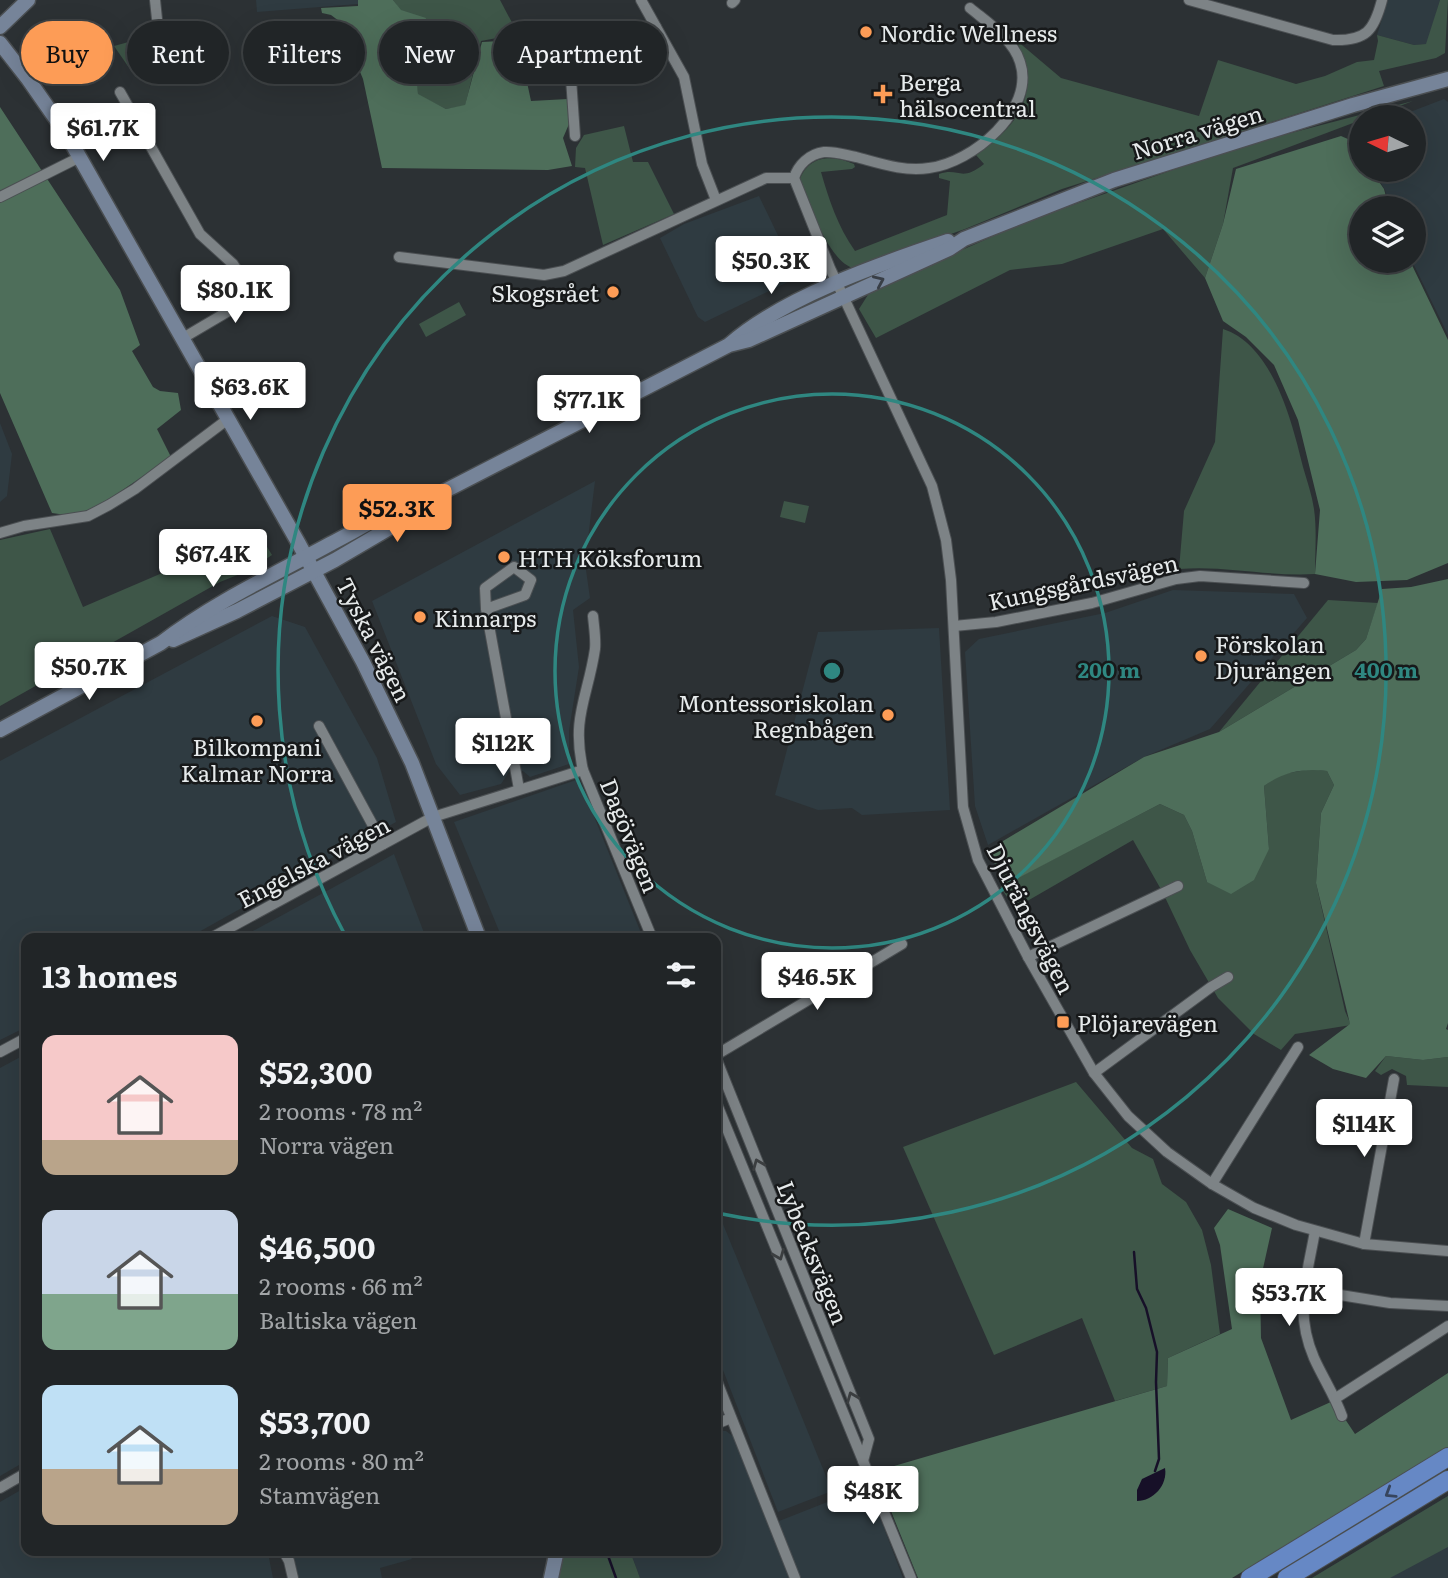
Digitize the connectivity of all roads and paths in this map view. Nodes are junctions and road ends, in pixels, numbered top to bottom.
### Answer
1 (28, 0) edge
2 (155, 0) edge
3 (641, 0) edge
4 (1189, 0) edge
5 (1382, 0) edge
6 (970, 8) dead end
7 (157, 19) dead end
8 (653, 21) edge
9 (0, 27) edge
10 (0, 43) edge
11 (667, 47) edge
12 (1448, 79) edge
13 (571, 84) edge
14 (120, 92) dead end
15 (575, 136) dead end
16 (80, 157) junction
17 (794, 178) junction
18 (0, 197) edge
19 (716, 200) junction
20 (964, 239) junction
21 (399, 257) dead end
22 (837, 283) junction
23 (271, 286) dead end
24 (254, 296) junction
25 (844, 297) junction
26 (183, 338) junction
27 (729, 345) junction
28 (228, 419) junction
29 (435, 496) junction
30 (0, 533) edge
31 (306, 556) junction
32 (314, 571) junction
33 (1304, 583) dead end
34 (486, 609) junction
35 (593, 616) dead end
36 (954, 626) junction
37 (161, 643) junction
38 (320, 726) dead end
39 (0, 730) edge
40 (583, 770) junction
41 (519, 789) junction
42 (433, 817) junction
43 (383, 844) junction
44 (1178, 886) dead end
45 (220, 933) edge
46 (477, 933) edge
47 (650, 933) edge
48 (902, 944) dead end
49 (1028, 957) junction
50 (1228, 977) dead end
51 (21, 1041) edge
52 (1298, 1047) dead end
53 (0, 1052) edge
54 (721, 1053) edge
55 (721, 1069) edge
56 (1094, 1073) junction
57 (1394, 1079) dead end
58 (721, 1114) edge
59 (1212, 1184) junction
60 (1315, 1231) junction
61 (1364, 1244) junction
62 (1448, 1251) edge
63 (1303, 1289) junction
64 (1448, 1306) edge
65 (1448, 1326) edge
66 (721, 1393) edge
67 (1336, 1398) junction
68 (1342, 1416) dead end
69 (731, 1418) junction
70 (721, 1422) edge
71 (1448, 1457) edge
72 (863, 1462) junction
73 (21, 1476) edge
74 (1448, 1480) edge
75 (0, 1488) edge
76 (286, 1556) edge
77 (556, 1556) edge
78 (293, 1578) edge
79 (551, 1578) edge
80 (795, 1578) edge
81 (911, 1578) edge
82 (1250, 1578) edge
83 (1287, 1578) edge

1 - 9 main road
2 - 7 street
3 - 8 street
4 - 5 street
6 - 17 street
10 - 16 main road, Tyska vägen
11 - 19 street
12 - 20 main road, Norra vägen
13 - 15 street
14 - 24 street
16 - 18 street
16 - 26 main road, Tyska vägen
17 - 19 street
17 - 22 street, Djurängsvägen
19 - 21 street
20 - 22 main road, Norra vägen
25 -> 20 main road, Norra vägen
22 - 25 street, Djurängsvägen
22 - 27 main road, Norra vägen
23 - 24 street
24 - 26 street
25 - 27 main road, Norra vägen
25 - 36 street, Djurängsvägen
26 - 28 main road, Tyska vägen
27 - 29 main road, Norra vägen
28 - 30 street
28 - 31 main road, Tyska vägen
29 - 31 main road, Norra vägen
29 - 32 main road, Norra vägen
31 - 32 main road, Tyska vägen
31 - 37 main road, Norra vägen
32 - 37 main road, Norra vägen
32 - 42 main road, Tyska vägen
33 - 36 street, Kungsgårdsvägen
34 - 34 street
34 - 41 street
35 - 40 street
36 - 49 street, Djurängsvägen
37 - 39 main road, Norra vägen
38 - 43 street
40 - 41 street, Dagövägen
40 - 47 street, Dagövägen
41 - 42 street, Dagövägen
42 - 43 street, Engelska vägen
42 - 46 main road, Tyska vägen
43 - 45 street, Engelska vägen
44 - 49 street
48 - 54 street
49 - 56 street, Djurängsvägen
50 - 56 street
51 - 53 street
52 - 59 street
72 -> 55 street, Lybecksvägen
56 - 59 street, Djurängsvägen
57 - 61 street
58 -> 72 street, Lybecksvägen
59 - 60 street, Djurängsvägen
60 - 61 street, Djurängsvägen
60 - 63 street
61 - 62 street, Djurängsvägen
63 - 64 street
63 - 67 street
65 - 67 street
66 - 69 street
67 - 68 street
69 - 70 street
69 - 80 street
71 -> 82 highway
72 - 81 street, Lybecksvägen
73 - 75 street
74 - 83 highway
76 - 78 street
77 - 79 main road

